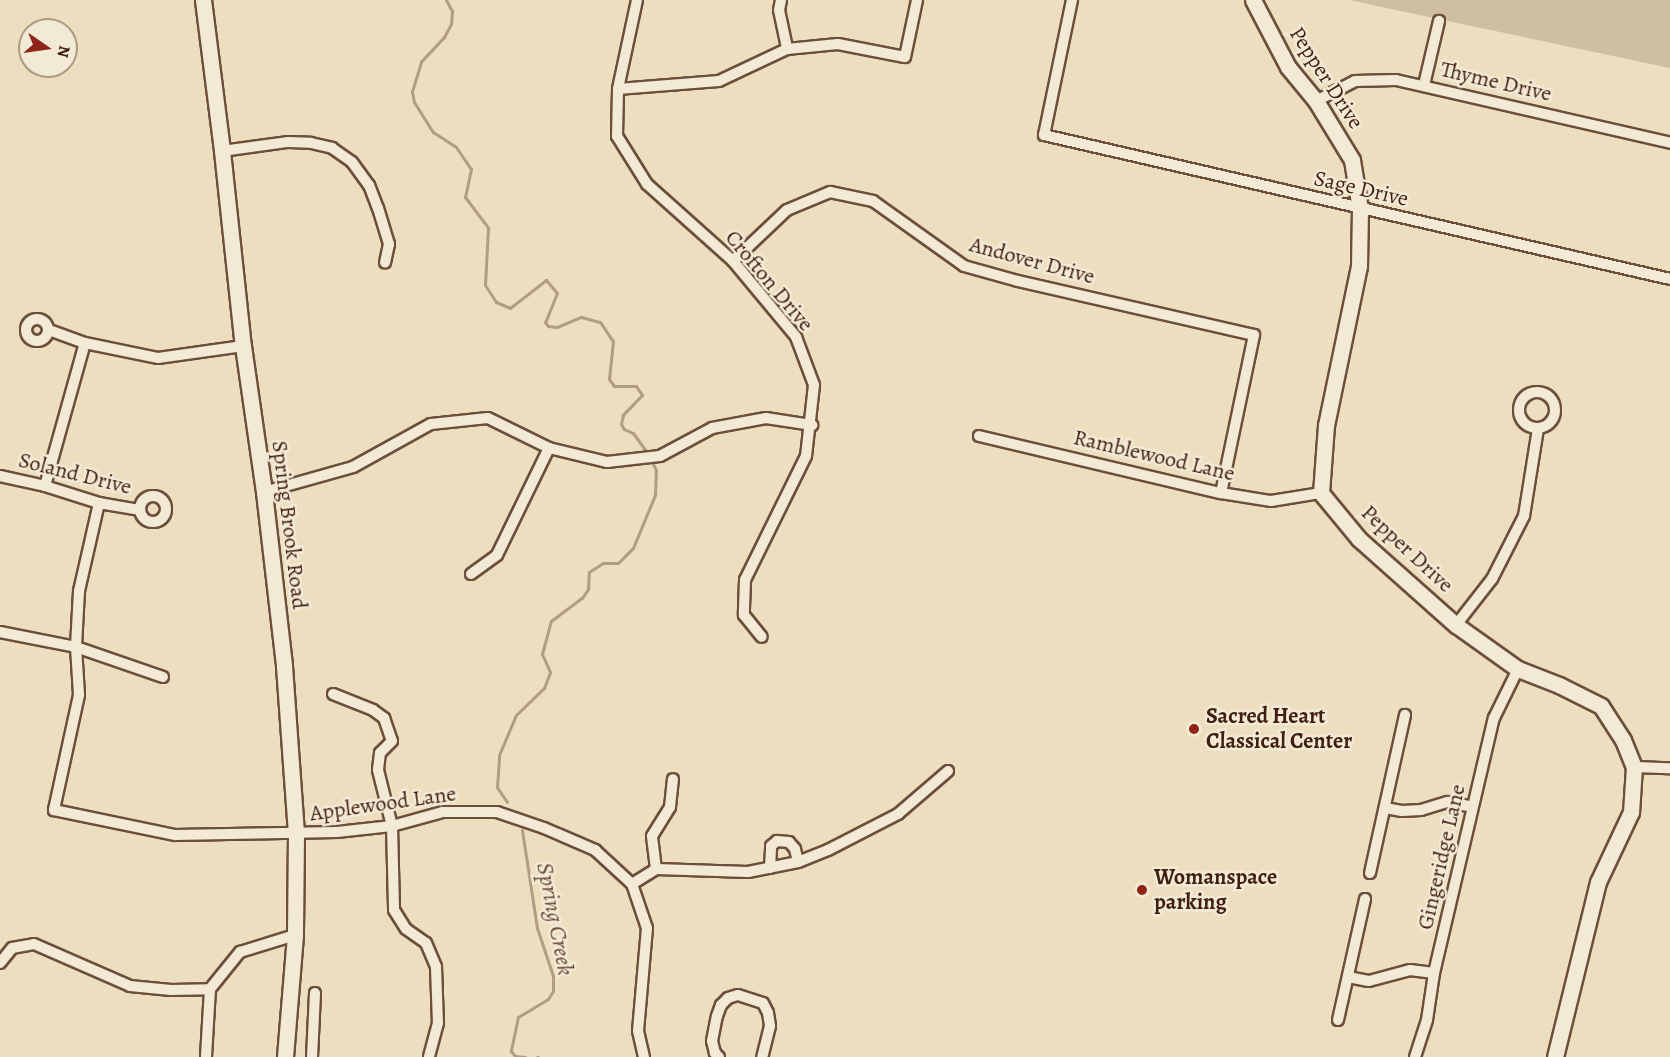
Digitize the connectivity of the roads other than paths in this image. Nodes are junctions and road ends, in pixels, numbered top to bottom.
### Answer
1 (203, 0) edge
2 (638, 0) edge
3 (781, 0) edge
4 (917, 0) edge
5 (1072, 0) edge
6 (1253, 0) edge
7 (1438, 21) dead end
8 (787, 49) junction
9 (1424, 85) junction
10 (618, 89) junction
11 (1316, 101) junction
12 (1670, 143) edge
13 (222, 151) junction
14 (1360, 209) junction
15 (733, 261) junction
16 (385, 263) dead end
17 (1670, 279) edge
18 (49, 330) dead end
19 (85, 343) junction
20 (243, 346) junction
21 (812, 425) junction
22 (1538, 429) dead end
23 (979, 436) dead end
24 (549, 448) junction
25 (0, 476) edge
26 (45, 486) junction
27 (264, 492) junction
28 (1221, 493) junction
29 (1321, 493) junction
30 (99, 503) junction
31 (140, 510) dead end
32 (471, 574) dead end
33 (1456, 626) junction
34 (0, 632) edge
35 (762, 637) dead end
36 (76, 646) junction
37 (1518, 669) junction
38 (163, 676) dead end
39 (333, 694) dead end
40 (1405, 715) dead end
41 (1634, 767) junction
42 (1670, 768) edge
43 (948, 771) dead end
44 (673, 779) dead end
45 (1473, 807) junction
46 (1385, 808) junction
47 (392, 826) junction
48 (296, 835) junction
49 (798, 862) junction
50 (770, 868) junction
51 (656, 869) junction
52 (1370, 873) dead end
53 (632, 884) junction
54 (1365, 899) dead end
55 (295, 935) junction
56 (0, 963) edge
57 (1434, 973) junction
58 (1348, 977) junction
59 (210, 989) junction
60 (315, 993) dead end
61 (1338, 1020) dead end
62 (206, 1057) edge
63 (285, 1057) edge
64 (312, 1057) edge
65 (429, 1057) edge
66 (644, 1057) edge
67 (719, 1057) edge
68 (762, 1057) edge
69 (1415, 1057) edge
70 (1556, 1057) edge

1 - 13 street, Spring Brook Road
2 - 10 street, Crofton Drive
3 - 8 street
4 - 8 street
5 - 14 street, Sage Drive
6 - 11 street, Pepper Drive
7 - 9 street
8 - 10 street
9 - 11 street, Thyme Drive
9 - 12 street, Thyme Drive
10 - 15 street, Crofton Drive
11 - 14 street, Pepper Drive
13 - 16 street
13 - 20 street, Spring Brook Road
14 - 17 street, Sage Drive
14 - 29 street, Pepper Drive
15 - 21 street, Crofton Drive
15 - 28 street, Andover Drive
18 - 19 street
19 - 20 street
19 - 26 street
20 - 27 street, Spring Brook Road
21 - 24 street
21 - 35 street, Crofton Drive
22 - 33 street
23 - 28 street, Ramblewood Lane
24 - 27 street
24 - 32 street
25 - 26 street, Soland Drive
26 - 30 street, Soland Drive
27 - 48 street, Spring Brook Road
28 - 29 street, Ramblewood Lane
29 - 33 street, Pepper Drive
30 - 31 street, Soland Drive
30 - 36 street
33 - 37 street, Pepper Drive
34 - 36 street
36 - 38 street
36 - 48 street, Applewood Lane
37 - 41 street, Pepper Drive
37 - 45 street, Gingeridge Lane
39 - 47 street
40 - 46 street
41 - 42 street
41 - 70 street, Pepper Drive
43 - 49 street
44 - 51 street
45 - 46 street
45 - 57 street, Gingeridge Lane
46 - 52 street
47 - 48 street, Applewood Lane
47 - 53 street, Applewood Lane
47 - 65 street
48 - 55 street, Spring Brook Road
49 - 50 street
49 - 50 street
50 - 51 street
51 - 53 street
53 - 66 street, Applewood Lane
54 - 58 street
55 - 59 street
55 - 63 street, Spring Brook Road
56 - 59 street
57 - 58 street
57 - 69 street, Gingeridge Lane
58 - 61 street
59 - 62 street
60 - 64 street
67 - 68 street

